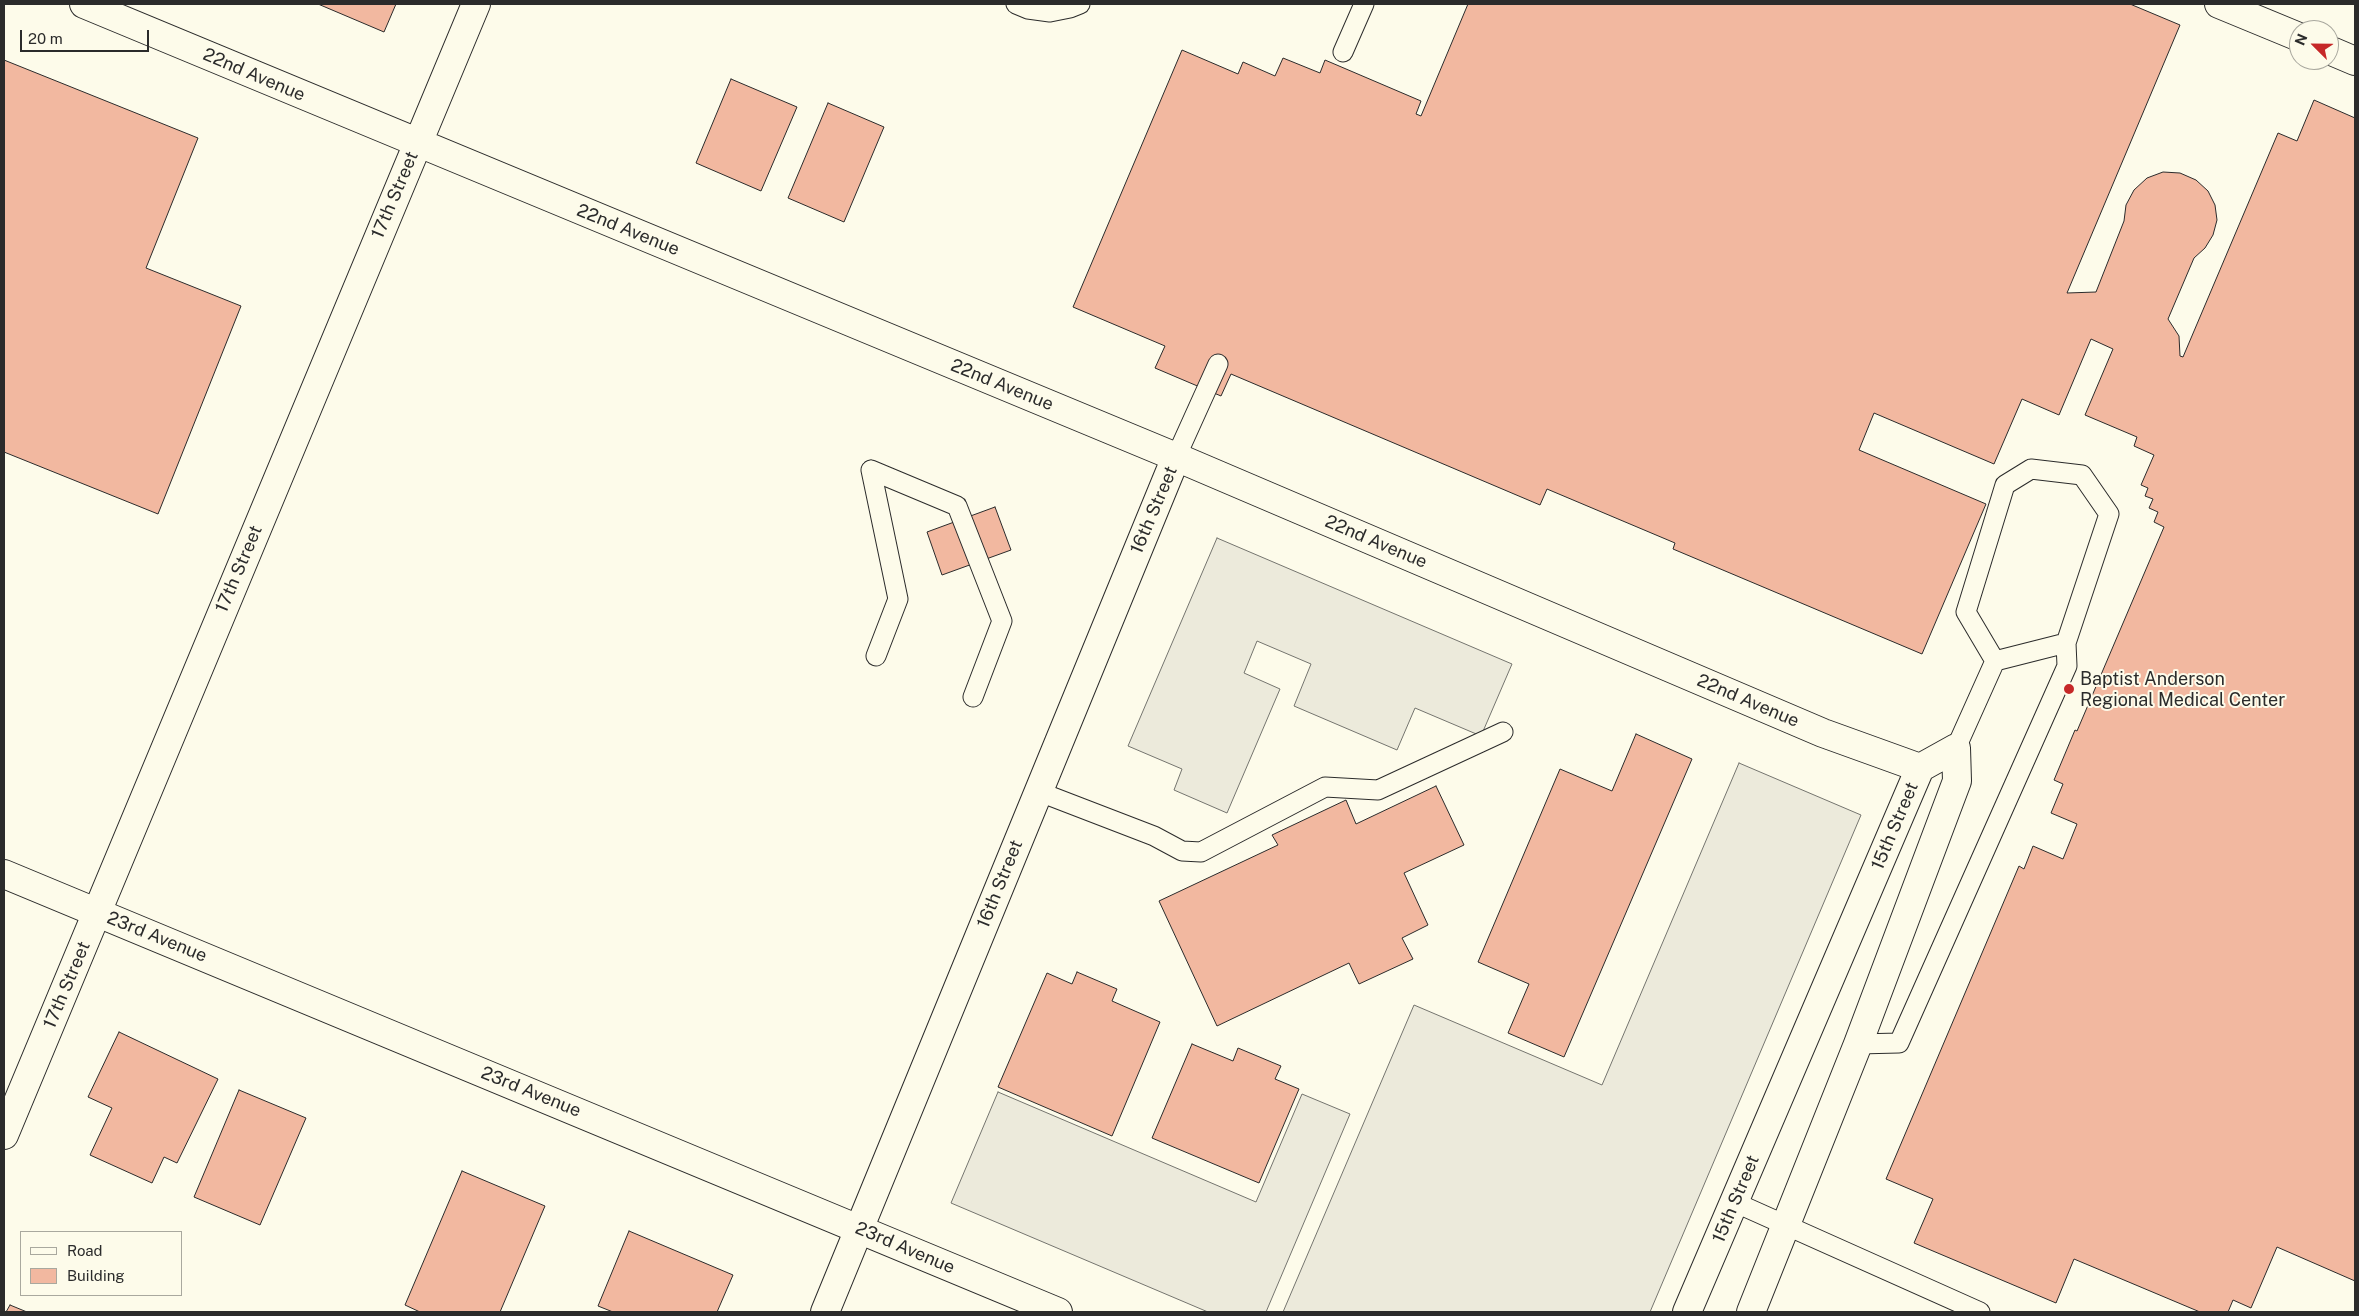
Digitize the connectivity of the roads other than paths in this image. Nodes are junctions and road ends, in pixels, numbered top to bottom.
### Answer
1 (84, 4) edge
2 (476, 4) edge
3 (1016, 4) edge
4 (1080, 4) edge
5 (1364, 4) edge
6 (2220, 4) edge
7 (2261, 12) edge
8 (2289, 30) edge
9 (1343, 52) dead end
10 (2339, 54) edge
11 (2355, 61) edge
12 (417, 143) junction
13 (1218, 364) dead end
14 (1176, 457) junction
15 (2066, 643) junction
16 (876, 656) dead end
17 (1996, 661) junction
18 (972, 697) dead end
19 (1503, 732) dead end
20 (1956, 748) junction
21 (1920, 768) junction
22 (1038, 791) junction
23 (4, 874) edge
24 (97, 912) junction
25 (1858, 1044) junction
26 (4, 1135) edge
27 (1734, 1202) junction
28 (1786, 1226) junction
29 (860, 1228) junction
30 (825, 1312) edge
31 (1058, 1312) edge
32 (1687, 1312) edge
33 (1750, 1312) edge
34 (1980, 1312) edge

1 - 12 street, 22nd Avenue
2 - 12 street, 17th Street
3 - 4 lane
5 - 9 lane
6 - 7 street
7 - 8 street
10 - 11 street
12 - 14 street, 22nd Avenue
12 - 24 street, 17th Street
13 - 14 lane
14 - 21 street, 22nd Avenue
14 - 22 street, 16th Street
15 - 17 lane
15 - 17 lane
15 - 25 lane
16 - 18 lane
17 - 20 lane
19 - 22 lane
20 - 21 street, 15th Street
20 - 25 street
21 - 27 street, 15th Street
22 - 29 street, 16th Street
23 - 24 street, 23rd Avenue
24 - 26 street, 17th Street
24 - 29 street, 23rd Avenue
25 - 28 street
27 - 28 lane
27 - 32 street, 15th Street
28 - 33 street
28 - 34 lane
29 - 30 street, 16th Street
29 - 31 street, 23rd Avenue

